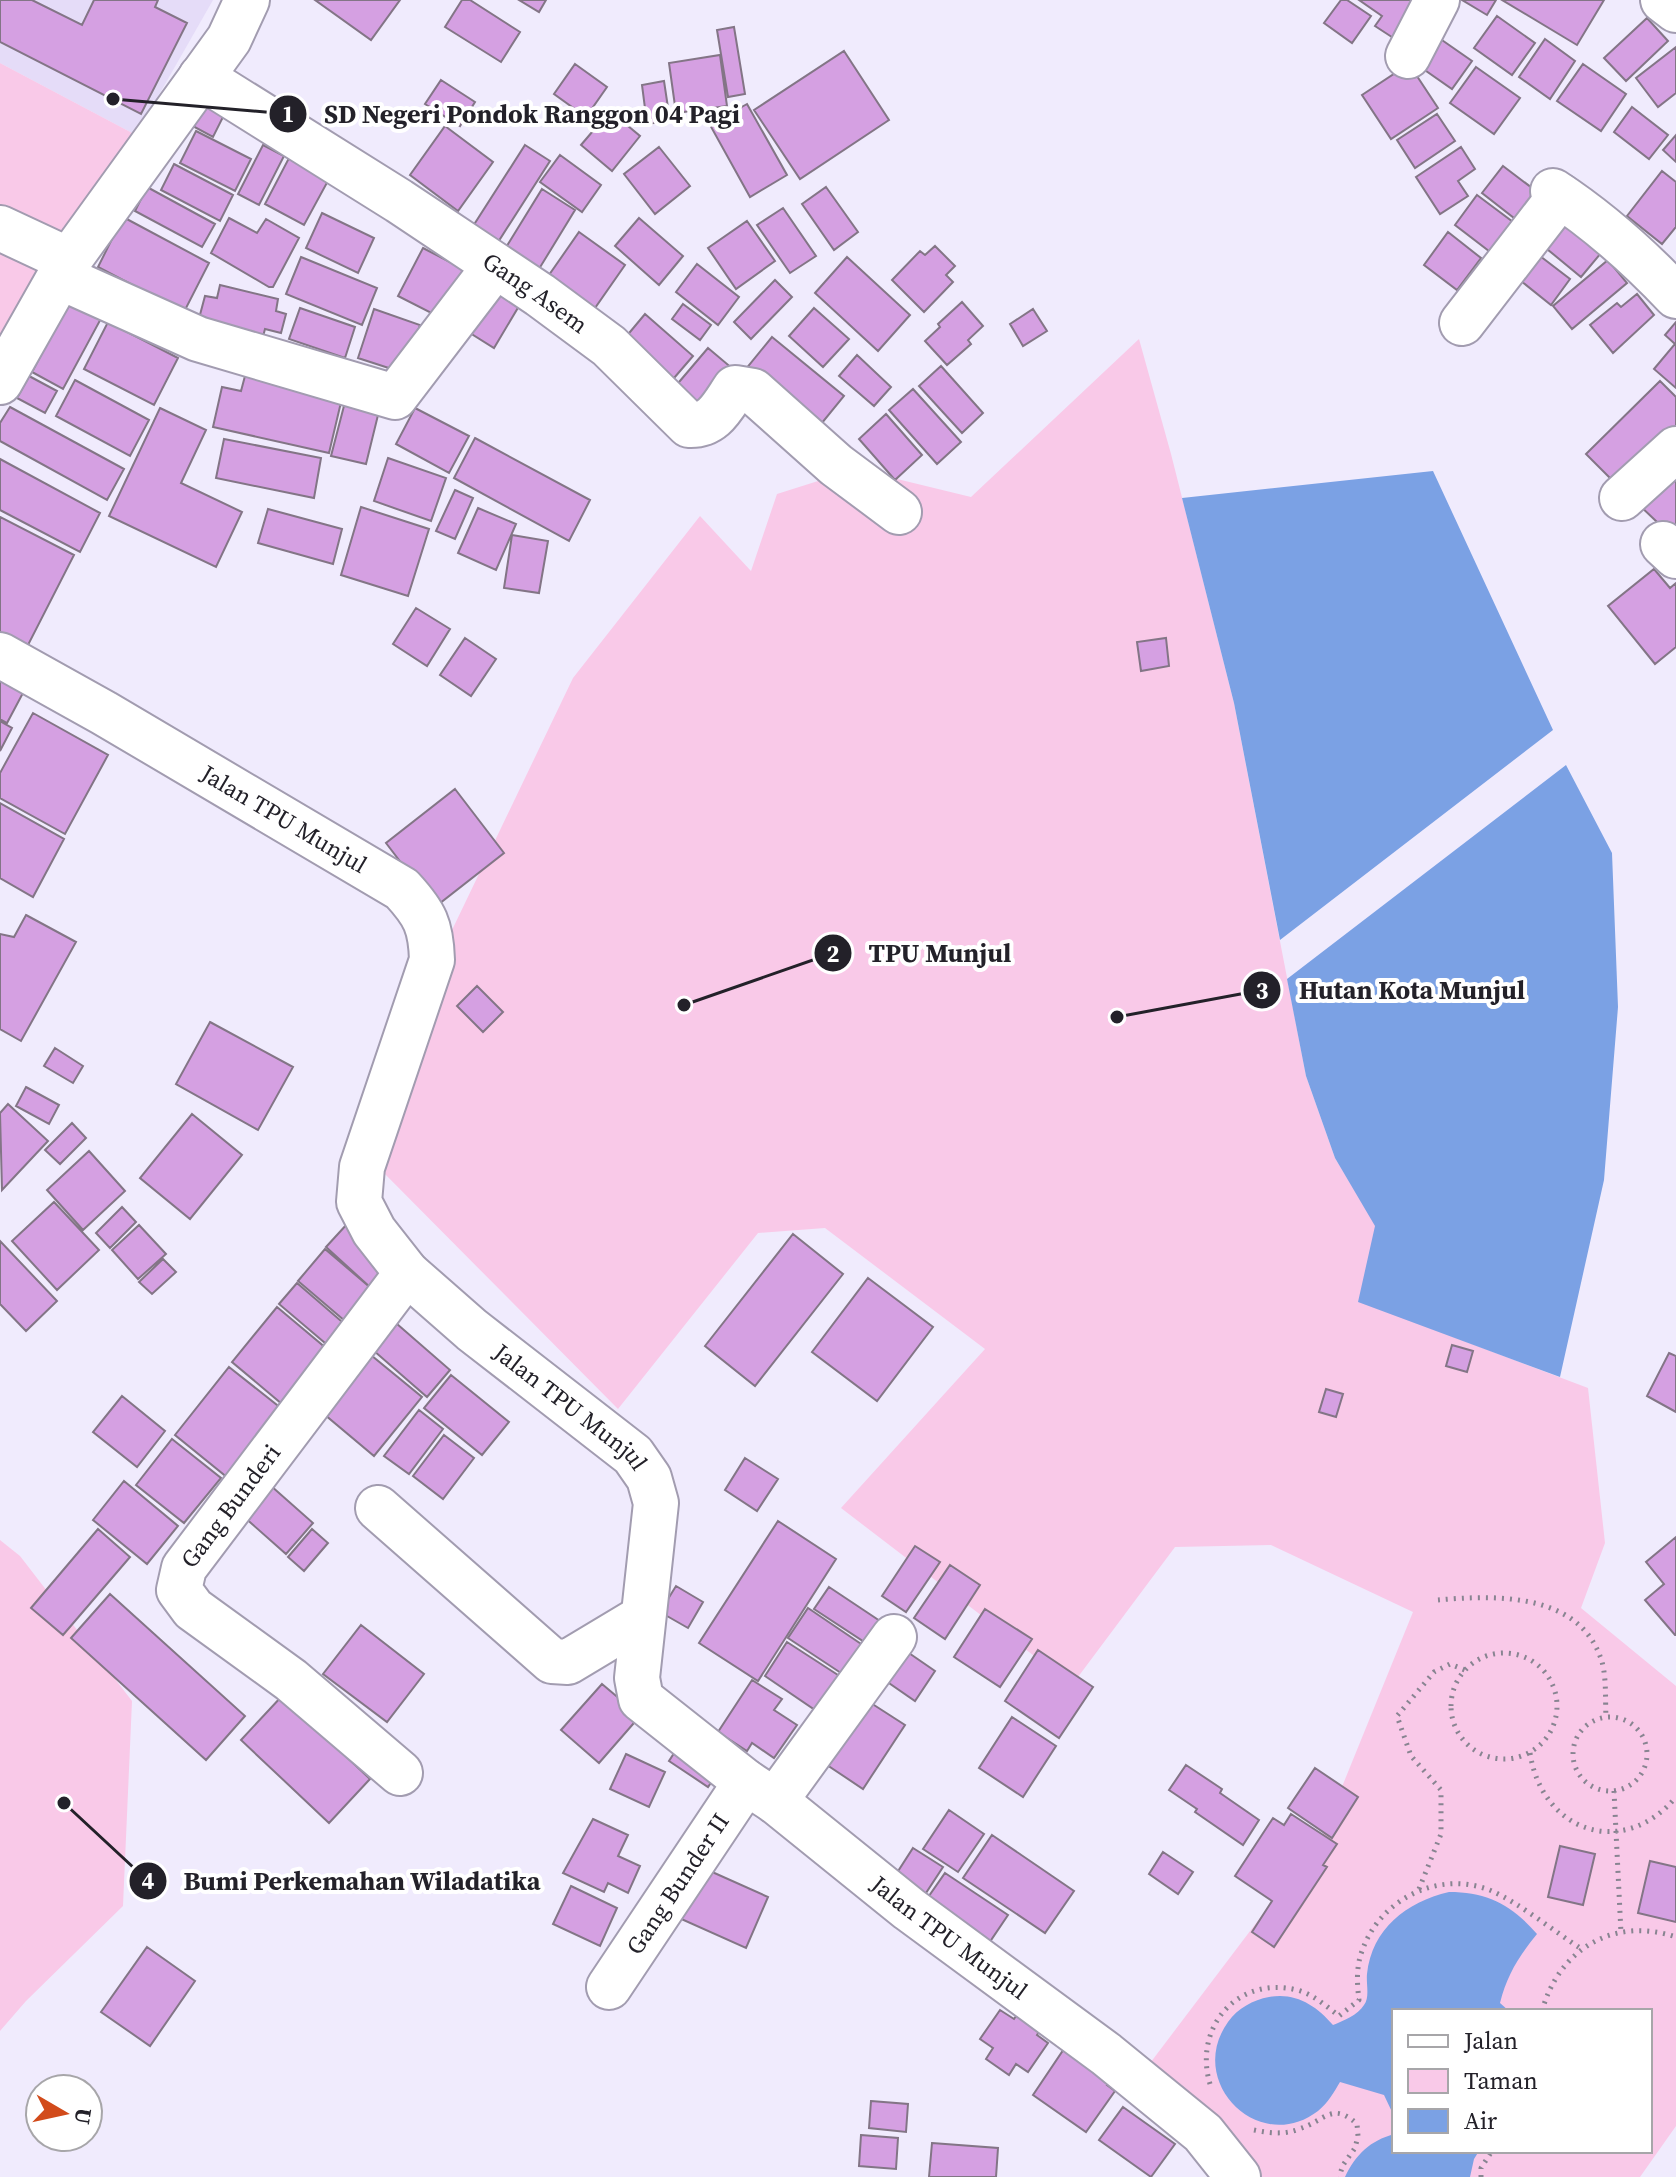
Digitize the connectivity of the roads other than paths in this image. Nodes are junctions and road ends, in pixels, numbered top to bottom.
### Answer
1 (247, 0) edge
2 (1437, 0) edge
3 (1663, 0) edge
4 (1676, 10) edge
5 (1408, 56) dead end
6 (201, 77) junction
7 (0, 228) edge
8 (60, 266) junction
9 (495, 266) junction
10 (1676, 296) edge
11 (1462, 323) dead end
12 (0, 382) edge
13 (1676, 449) edge
14 (1622, 498) dead end
15 (899, 512) dead end
16 (0, 655) edge
17 (407, 1273) junction
18 (378, 1508) dead end
19 (643, 1617) junction
20 (894, 1637) dead end
21 (400, 1773) dead end
22 (761, 1792) junction
23 (609, 1987) dead end
24 (1238, 2177) edge

1 - 6 street
2 - 5 street
3 - 4 street
6 - 8 street
6 - 9 street, Gang Asem
7 - 8 street
8 - 9 street
8 - 12 street
9 - 15 street, Gang Asem
10 - 11 street
13 - 14 street
16 - 17 street, Jalan TPU Munjul
17 - 19 street, Jalan TPU Munjul
17 - 21 street, Gang Bunderi
18 - 19 street
19 - 22 street, Jalan TPU Munjul
20 - 22 street, Gang Bunder II
22 - 23 street, Gang Bunder II
22 - 24 street, Jalan TPU Munjul

